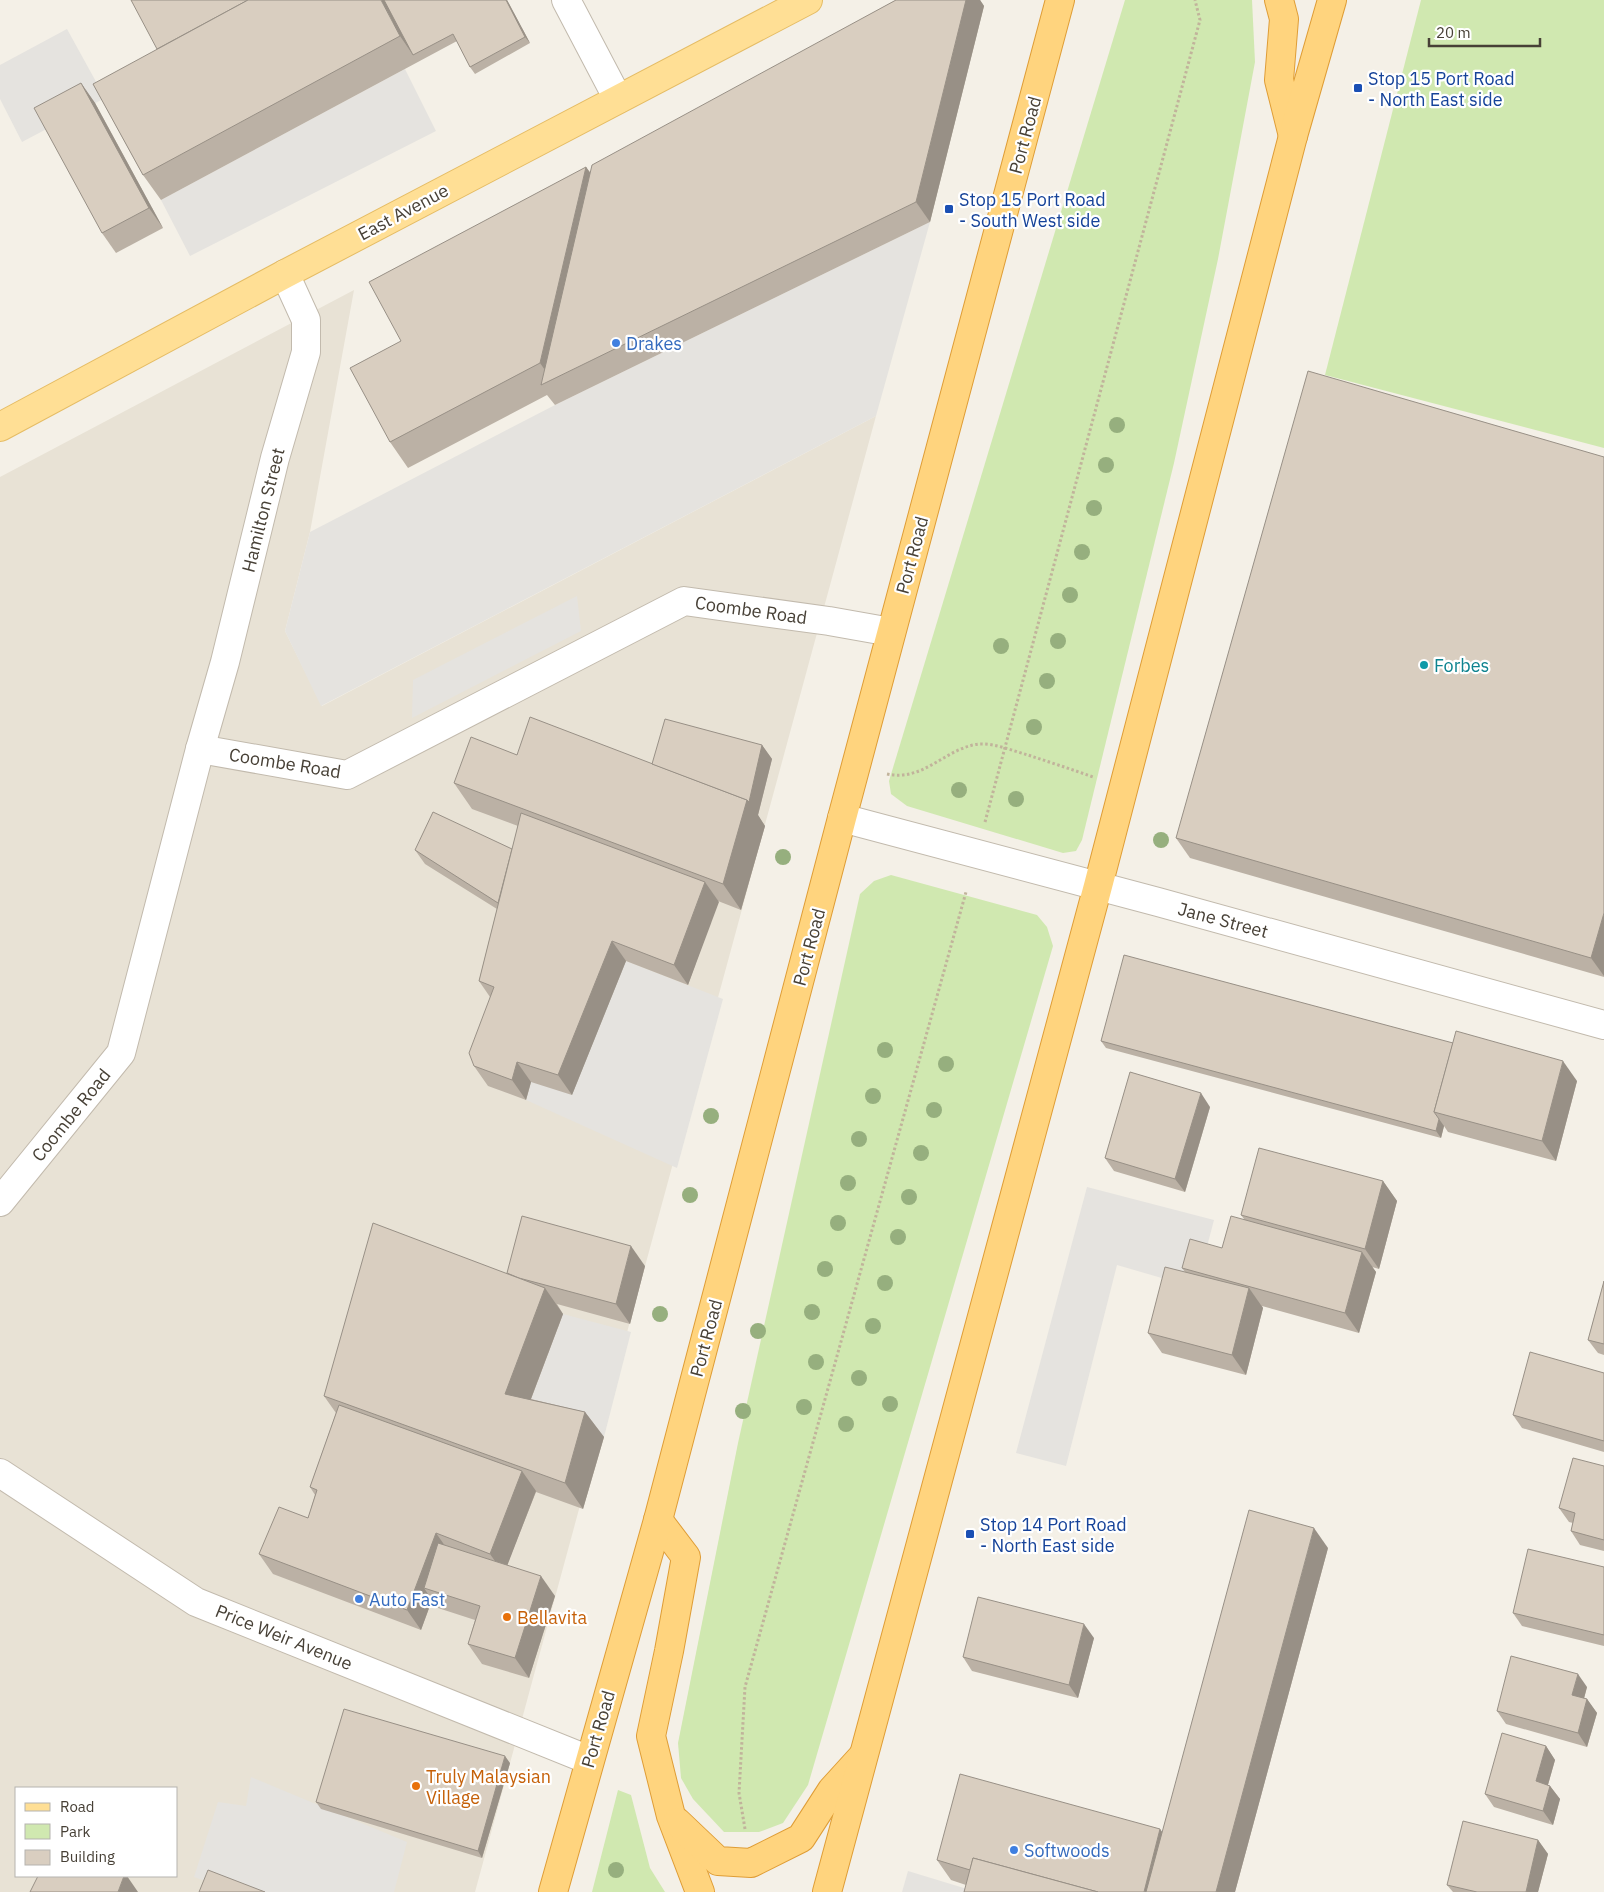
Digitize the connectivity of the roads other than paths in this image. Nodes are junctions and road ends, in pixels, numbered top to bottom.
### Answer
1 (566, 0) edge
2 (808, 0) edge
3 (1060, 0) edge
4 (1279, 0) edge
5 (1332, 0) edge
6 (618, 99) junction
7 (1293, 136) junction
8 (285, 274) junction
9 (0, 427) edge
10 (891, 632) junction
11 (200, 749) junction
12 (842, 818) junction
13 (1098, 886) junction
14 (1604, 1025) edge
15 (0, 1202) edge
16 (0, 1474) edge
17 (658, 1520) junction
18 (865, 1754) junction
19 (589, 1760) junction
20 (671, 1816) junction
21 (553, 1892) edge
22 (700, 1892) edge
23 (827, 1892) edge

1 - 6 street
2 - 6 main road, East Avenue
3 - 10 highway, Port Road
4 - 7 highway
5 - 7 highway
6 - 8 main road, East Avenue
7 - 13 highway
8 - 9 main road, East Avenue
8 - 11 street, Hamilton Street
10 - 11 street, Coombe Road
10 - 12 highway, Port Road
11 - 15 street, Coombe Road
12 - 13 street, Jane Street
12 - 17 highway, Port Road
13 - 14 street, Jane Street
13 - 18 highway
16 - 19 street, Price Weir Avenue
17 - 19 highway, Port Road
17 - 20 highway
18 - 20 highway
18 - 23 highway
19 - 21 highway, Port Road
20 - 22 highway

